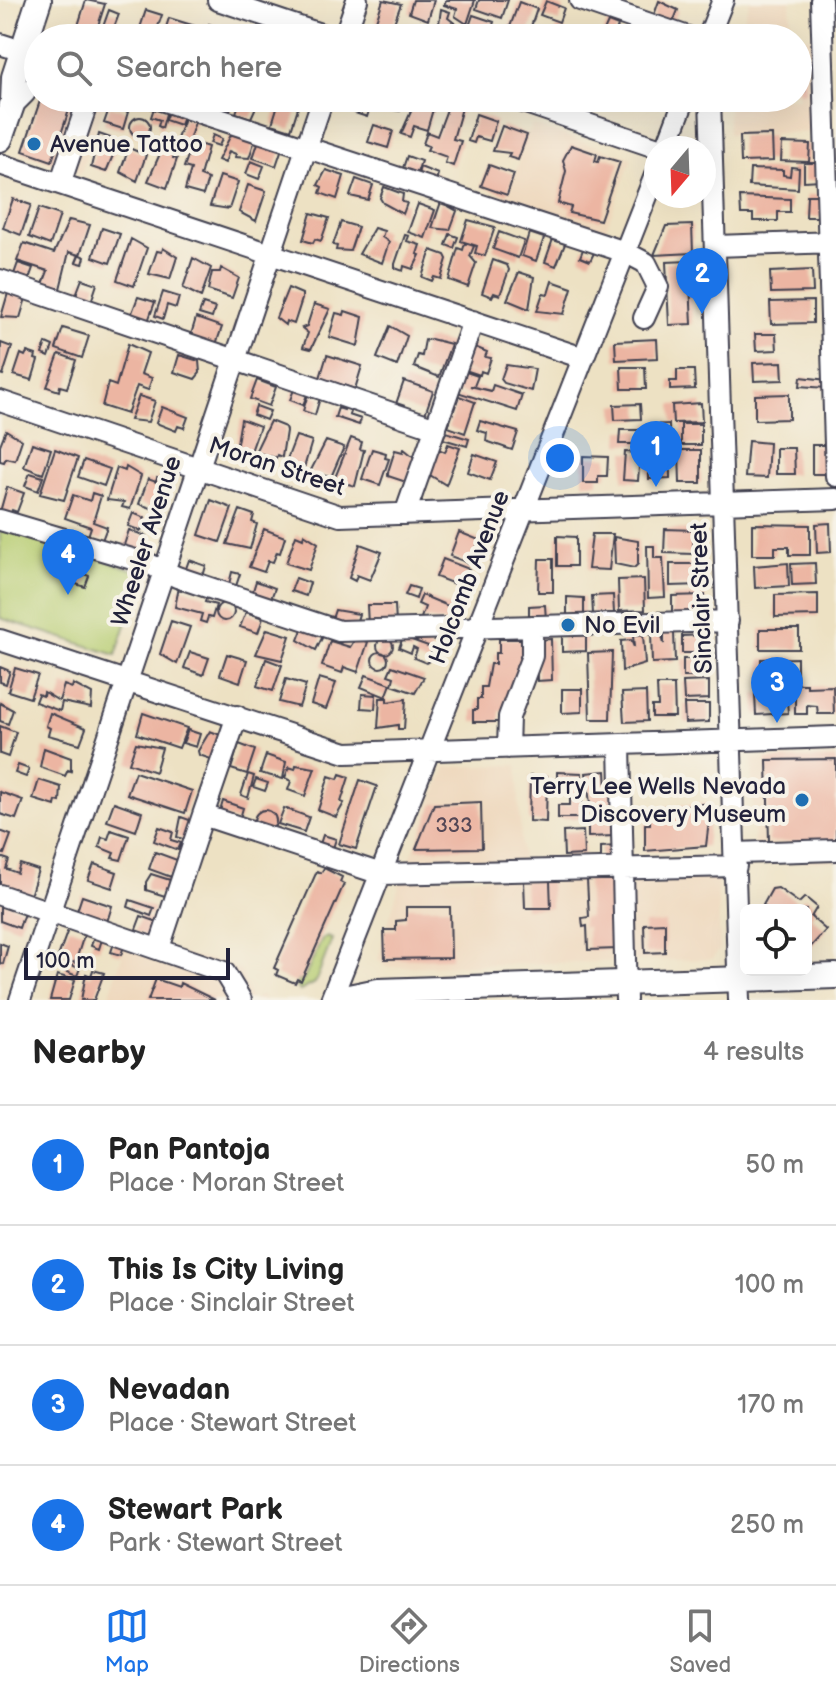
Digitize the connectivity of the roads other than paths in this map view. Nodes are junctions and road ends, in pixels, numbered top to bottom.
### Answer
1 (39, 0) edge
2 (56, 0) edge
3 (218, 0) edge
4 (357, 0) edge
5 (580, 0) edge
6 (723, 0) edge
7 (821, 0) edge
8 (35, 24) edge
9 (44, 24) edge
10 (290, 24) edge
11 (349, 24) edge
12 (650, 24) edge
13 (714, 24) edge
14 (24, 60) edge
15 (84, 112) edge
16 (196, 112) edge
17 (318, 112) edge
18 (552, 112) edge
19 (680, 112) edge
20 (710, 112) edge
21 (671, 136) edge
22 (709, 136) edge
23 (0, 139) edge
24 (644, 143) edge
25 (306, 149) junction
26 (0, 164) edge
27 (60, 184) junction
28 (644, 204) edge
29 (713, 208) edge
30 (832, 242) edge
31 (716, 246) junction
32 (625, 252) junction
33 (271, 254) junction
34 (0, 280) edge
35 (644, 318) dead end
36 (473, 321) junction
37 (583, 358) junction
38 (234, 359) junction
39 (0, 401) edge
40 (436, 428) junction
41 (197, 468) junction
42 (836, 476) edge
43 (836, 499) edge
44 (724, 503) junction
45 (523, 509) junction
46 (405, 514) junction
47 (0, 520) edge
48 (163, 571) junction
49 (728, 621) junction
50 (532, 626) junction
51 (476, 628) junction
52 (1, 643) edge
53 (127, 681) junction
54 (237, 716) junction
55 (836, 737) edge
56 (731, 742) junction
57 (620, 745) junction
58 (508, 748) junction
59 (429, 750) junction
60 (203, 815) junction
61 (836, 850) edge
62 (735, 860) junction
63 (625, 867) junction
64 (381, 874) junction
65 (0, 895) edge
66 (51, 912) junction
67 (159, 948) junction
68 (836, 976) edge
69 (738, 990) edge
70 (626, 991) edge
71 (514, 994) edge
72 (20, 1000) edge
73 (241, 1000) edge
74 (333, 1000) edge

1 - 8 main road
2 - 9 main road
3 - 10 street
4 - 11 street
5 - 12 street
6 - 13 street
7 - 30 street
14 - 23 main road
15 - 27 street
16 - 25 street
17 - 25 street, Wheeler Avenue
18 - 24 street
19 - 21 street
20 - 22 street, Sinclair Street
25 - 32 street
25 - 33 street, Wheeler Avenue
26 - 27 street
27 - 33 street
28 - 32 street, Holcomb Avenue
29 - 31 street, Sinclair Street
30 - 31 street
30 - 42 street
31 - 44 street, Sinclair Street
32 - 35 street
32 - 37 street, Holcomb Avenue
33 - 36 street
33 - 38 street, Wheeler Avenue
34 - 38 street
36 - 37 street
36 - 40 street
37 - 45 street, Holcomb Avenue
38 - 40 street
38 - 41 street, Wheeler Avenue
39 - 41 street, Moran Street
40 - 46 street
41 - 46 street, Moran Street
41 - 48 street, Wheeler Avenue
43 - 44 street, Moran Street
44 - 45 street, Moran Street
44 - 49 street, Sinclair Street
45 - 46 street, Moran Street
45 - 51 street, Holcomb Avenue
47 - 48 street
48 - 51 street
48 - 53 street, Wheeler Avenue
49 - 50 street
49 - 56 street, Sinclair Street
50 - 51 street
50 - 58 street
51 - 59 street, Holcomb Avenue
52 - 53 street
53 - 54 street
53 - 66 street, Wheeler Avenue
54 - 59 street
54 - 60 street
55 - 56 street
56 - 57 street
56 - 62 street, Sinclair Street
57 - 58 street
57 - 63 street
58 - 59 street
59 - 64 street, Holcomb Avenue
60 - 64 street
60 - 67 street
61 - 62 street
62 - 63 street
62 - 69 street, Sinclair Street
63 - 64 street
63 - 70 street
64 - 74 street, Holcomb Avenue
65 - 66 street
66 - 67 street
66 - 72 street, Wheeler Avenue
67 - 73 street
68 - 69 main road
69 - 70 main road
70 - 71 main road
71 - 74 main road

